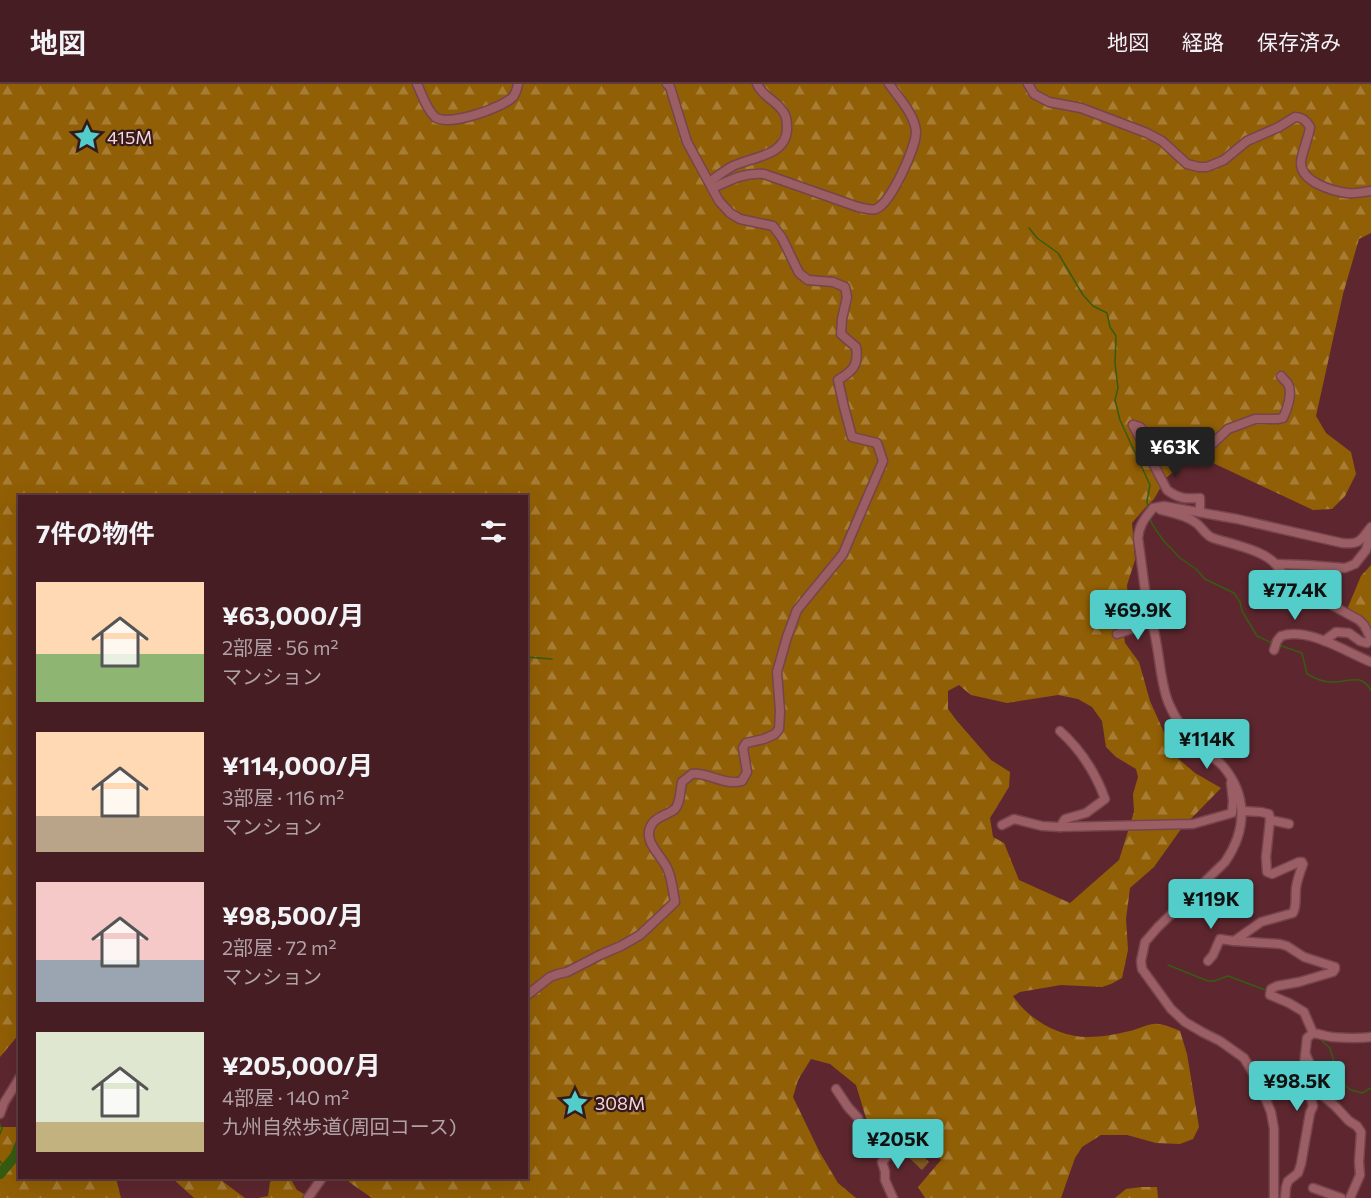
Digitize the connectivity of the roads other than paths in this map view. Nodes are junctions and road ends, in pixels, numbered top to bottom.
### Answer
1 (417, 84) edge
2 (518, 84) edge
3 (667, 84) edge
4 (757, 84) edge
5 (889, 84) edge
6 (1028, 84) edge
7 (711, 185) junction
8 (1371, 191) edge
9 (1281, 376) dead end
10 (1153, 508) junction
11 (1200, 512) junction
12 (1371, 527) edge
13 (1371, 533) edge
14 (1276, 564) junction
15 (1151, 622) junction
16 (1117, 634) dead end
17 (1324, 641) junction
18 (1276, 646) dead end
19 (1371, 662) edge
20 (1060, 732) dead end
21 (1232, 780) junction
22 (1242, 811) junction
23 (1270, 820) junction
24 (1289, 824) dead end
25 (1002, 825) dead end
26 (1060, 827) junction
27 (1234, 941) junction
28 (1208, 961) dead end
29 (528, 994) edge
30 (1313, 1033) junction
31 (1371, 1037) edge
32 (1305, 1052) junction
33 (18, 1080) edge
34 (836, 1089) dead end
35 (2, 1103) edge
36 (0, 1114) edge
37 (321, 1179) edge
38 (1313, 1188) dead end
39 (308, 1198) edge
40 (893, 1198) edge
41 (1274, 1198) edge
42 (1285, 1198) edge
43 (1341, 1198) edge
44 (1350, 1198) edge

1 - 2 street
3 - 7 street
4 - 7 street
5 - 7 street
6 - 8 street
7 - 29 street
9 - 11 street
10 - 11 street
10 - 14 street
10 - 15 street
11 - 12 street
13 - 14 street
14 - 17 street
15 - 16 street
15 - 21 street
17 - 18 street
17 - 19 street
20 - 26 street
21 - 22 street
21 - 26 street
22 - 23 street
22 - 41 street
23 - 24 street
23 - 27 street
25 - 26 street
27 - 28 street
27 - 30 street
30 - 31 street
30 - 32 street
32 - 42 street
32 - 44 street
33 - 35 street
34 - 40 street
35 - 36 street
37 - 39 street
38 - 43 street

